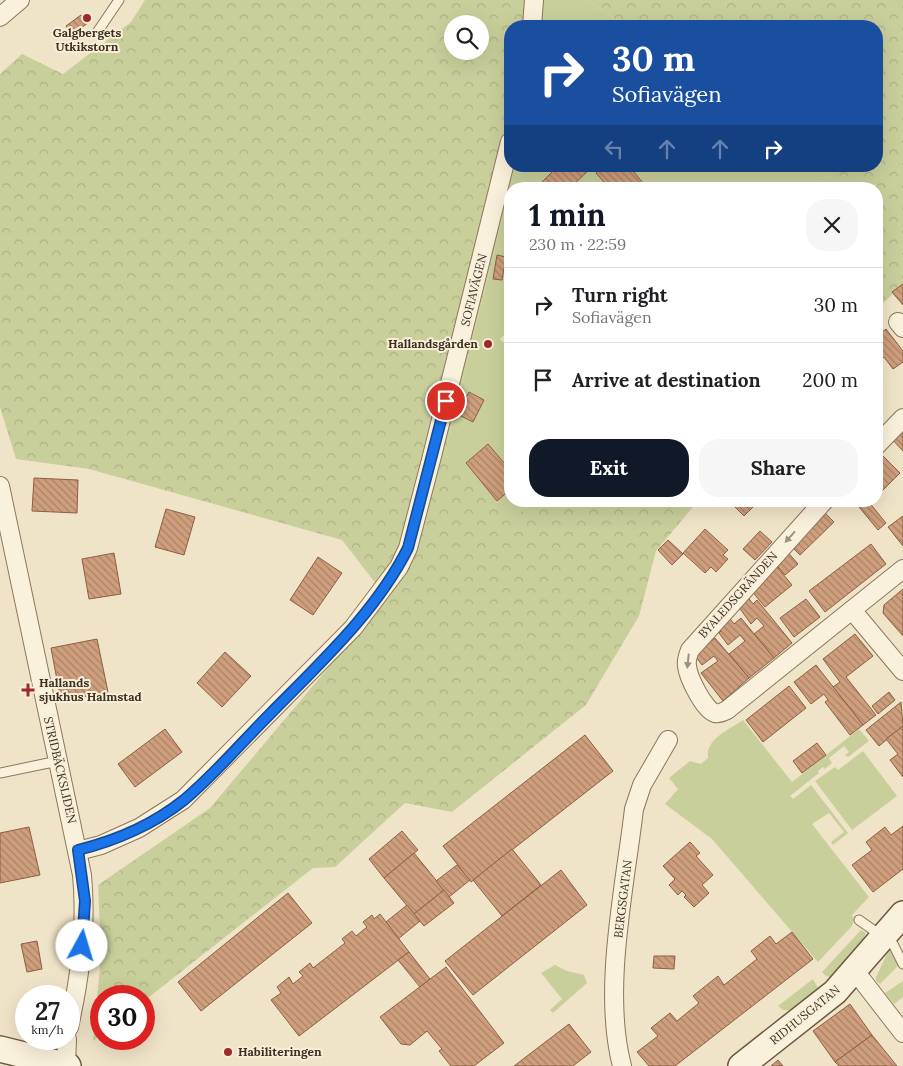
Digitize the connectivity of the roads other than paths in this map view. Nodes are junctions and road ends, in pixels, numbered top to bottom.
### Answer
1 (20, 0) edge
2 (119, 0) edge
3 (534, 0) edge
4 (0, 16) edge
5 (532, 20) edge
6 (98, 31) dead end
7 (504, 166) edge
8 (903, 418) edge
9 (883, 439) edge
10 (0, 486) edge
11 (819, 507) edge
12 (903, 569) edge
13 (852, 610) junction
14 (903, 671) edge
15 (668, 740) dead end
16 (58, 761) junction
17 (0, 773) edge
18 (78, 850) junction
19 (903, 914) edge
20 (859, 920) dead end
21 (882, 935) junction
22 (903, 964) edge
23 (855, 971) junction
24 (75, 985) edge
25 (903, 1032) edge
26 (0, 1049) edge
27 (67, 1050) edge
28 (67, 1066) edge
29 (622, 1066) edge
30 (741, 1066) edge

1 - 4 street
2 - 6 lane
3 - 5 street
7 - 18 street, SOFIAVÄGEN
8 - 9 street
10 - 16 street, STRIDBÄCKSLIDEN
11 -> 13 street, BYALEDSGRÄNDEN
12 - 13 street
13 - 14 street
15 - 29 street, BERGSGATAN
16 - 17 lane
16 - 18 street, STRIDBÄCKSLIDEN
18 - 24 street, STRIDBÄCKSLIDEN
19 - 21 street, RIDHUSGATAN
20 - 21 lane
21 - 22 lane
21 - 23 street, RIDHUSGATAN
23 - 25 street
23 - 30 street, RIDHUSGATAN
26 - 28 street
27 - 28 street

